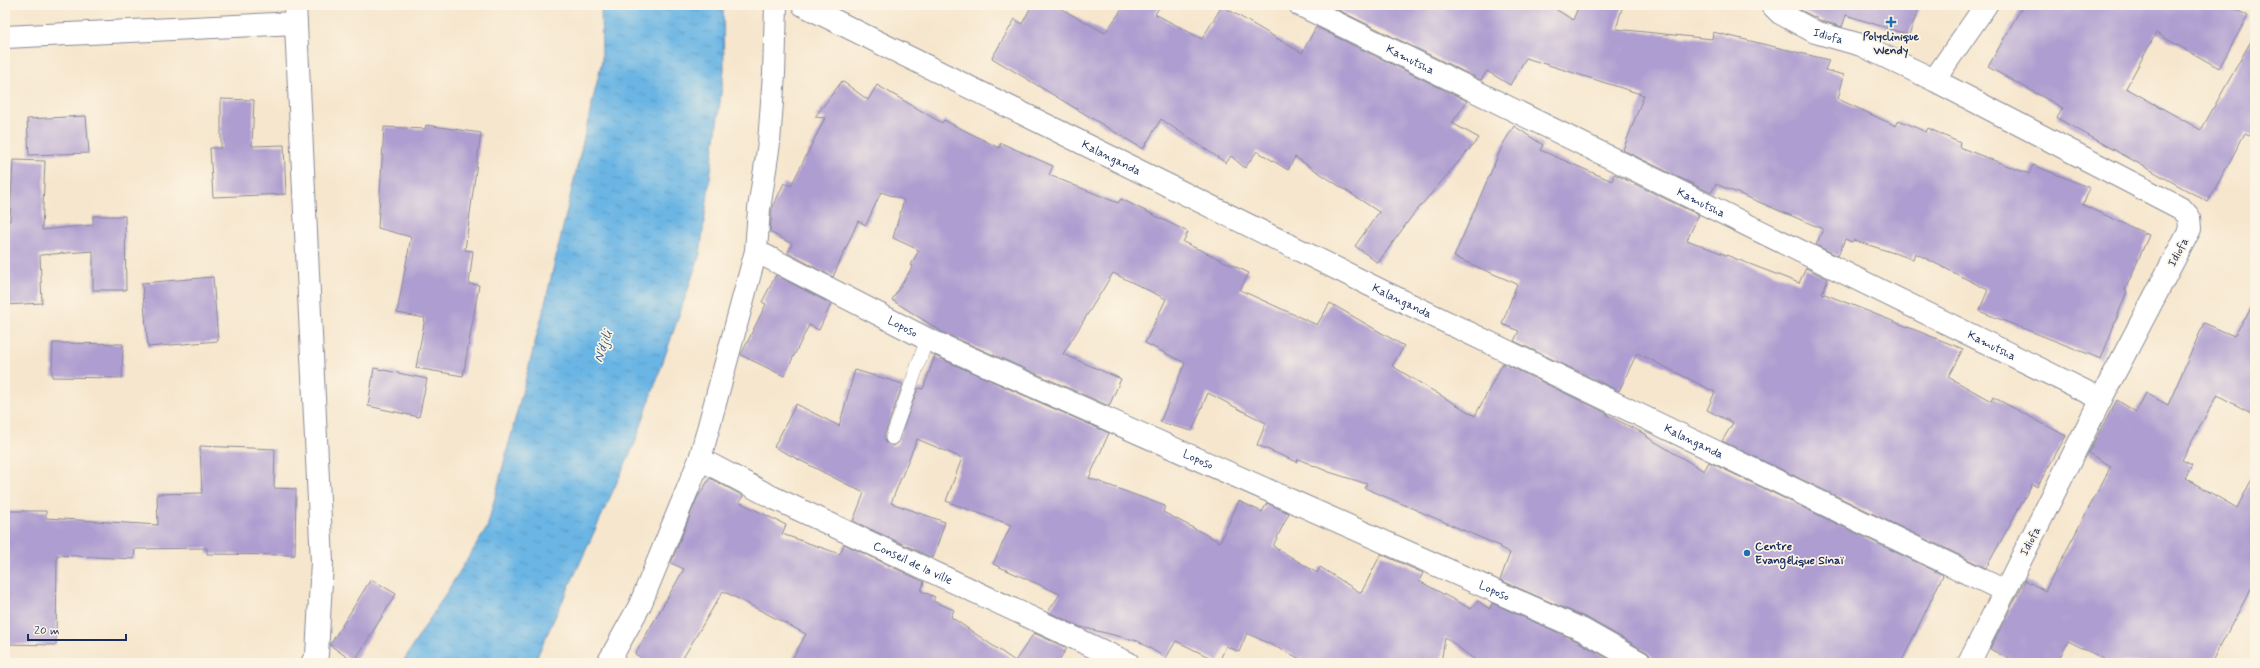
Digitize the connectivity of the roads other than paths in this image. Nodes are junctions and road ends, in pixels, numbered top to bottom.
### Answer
1 (776, 5) edge
2 (803, 5) edge
3 (1300, 5) edge
4 (1772, 5) edge
5 (1986, 5) edge
6 (295, 14) edge
7 (5, 37) edge
8 (1934, 80) junction
9 (756, 251) junction
10 (927, 339) junction
11 (2101, 399) junction
12 (892, 438) dead end
13 (700, 459) junction
14 (2005, 591) junction
15 (312, 663) edge
16 (608, 663) edge
17 (1128, 663) edge
18 (1641, 663) edge
19 (1969, 663) edge

1 - 9 street
2 - 14 street, Kalanganda
3 - 11 street, Kamutsha
4 - 8 street, Idiofa
5 - 8 street
6 - 7 street
6 - 15 street
8 - 11 street, Idiofa
9 - 10 street, Loposo
9 - 13 street
10 - 12 lane
10 - 18 street, Loposo
11 - 14 street, Idiofa
13 - 16 street
13 - 17 street, Conseil de la ville
14 - 19 street, Idiofa

